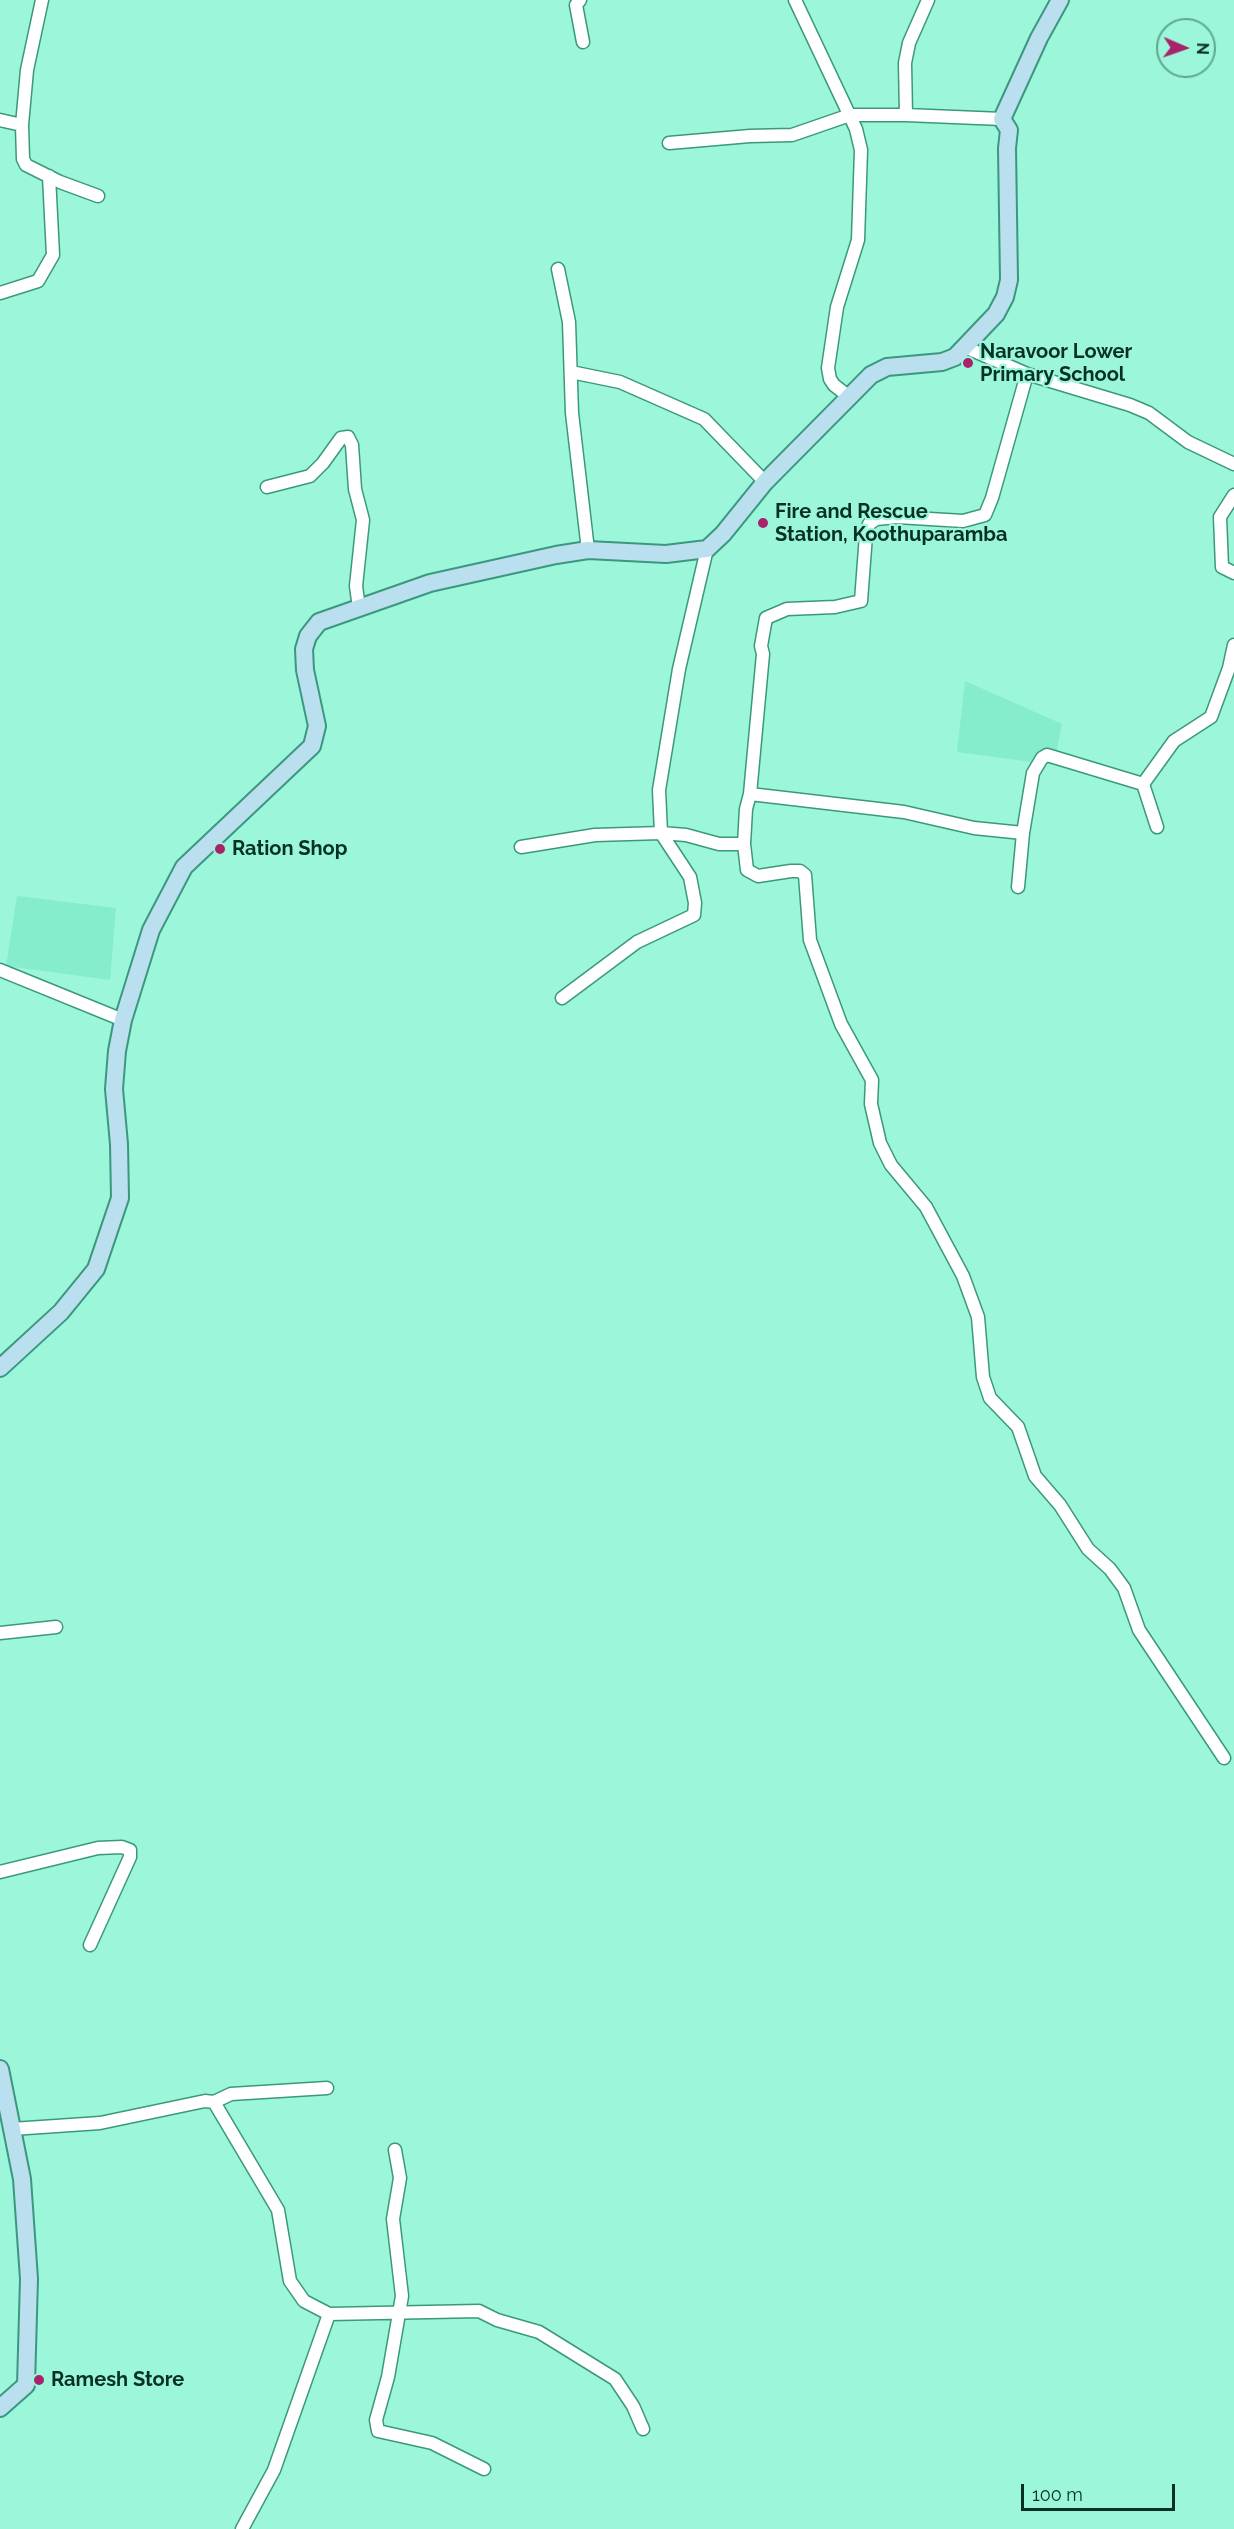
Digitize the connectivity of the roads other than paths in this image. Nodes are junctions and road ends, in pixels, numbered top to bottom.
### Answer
1 (42, 0) edge
2 (580, 0) edge
3 (795, 0) edge
4 (928, 0) edge
5 (1060, 0) edge
6 (583, 42) dead end
7 (850, 115) junction
8 (906, 115) junction
9 (1002, 119) junction
10 (0, 120) edge
11 (22, 125) junction
12 (669, 143) dead end
13 (50, 176) junction
14 (98, 196) dead end
15 (558, 269) dead end
16 (0, 293) edge
17 (965, 347) junction
18 (571, 372) junction
19 (1027, 374) junction
20 (848, 396) junction
21 (1234, 464) edge
22 (765, 482) junction
23 (267, 487) dead end
24 (1234, 495) edge
25 (707, 549) junction
26 (588, 550) junction
27 (1234, 573) edge
28 (359, 608) junction
29 (1234, 645) edge
30 (1143, 784) junction
31 (750, 794) junction
32 (1157, 827) dead end
33 (661, 833) junction
34 (1023, 833) junction
35 (744, 844) junction
36 (521, 847) dead end
37 (1018, 887) dead end
38 (0, 970) edge
39 (562, 998) dead end
40 (123, 1020) junction
41 (0, 1368) edge
42 (56, 1627) dead end
43 (0, 1633) edge
44 (1224, 1758) dead end
45 (0, 1872) edge
46 (90, 1945) dead end
47 (0, 2069) edge
48 (327, 2088) dead end
49 (214, 2102) junction
50 (12, 2129) junction
51 (395, 2150) dead end
52 (401, 2311) junction
53 (329, 2314) junction
54 (0, 2408) edge
55 (643, 2429) dead end
56 (484, 2469) dead end
57 (243, 2529) edge

1 - 11 street
2 - 6 street
3 - 7 street
4 - 8 street
5 - 9 main road
7 - 8 street
7 - 12 street
7 - 20 street
8 - 9 street
9 - 17 main road
10 - 11 street
11 - 13 street
13 - 14 street
13 - 16 street
15 - 18 street
17 - 19 street
17 - 20 main road
18 - 22 street
18 - 26 street
19 - 21 street
19 - 31 street
20 - 22 main road
22 - 25 main road
23 - 28 street
24 - 27 street
25 - 26 main road
25 - 33 street
26 - 28 main road
28 - 40 main road
29 - 30 street
30 - 32 street
30 - 34 street
31 - 34 street
31 - 35 street
33 - 35 street
33 - 36 street
33 - 39 street
34 - 37 street
35 - 44 street
38 - 40 street
40 - 41 main road
42 - 43 street
45 - 46 street
47 - 50 main road
48 - 49 street
49 - 50 street
49 - 53 street
50 - 54 main road
51 - 52 street
52 - 53 street
52 - 55 street
52 - 56 street
53 - 57 street

